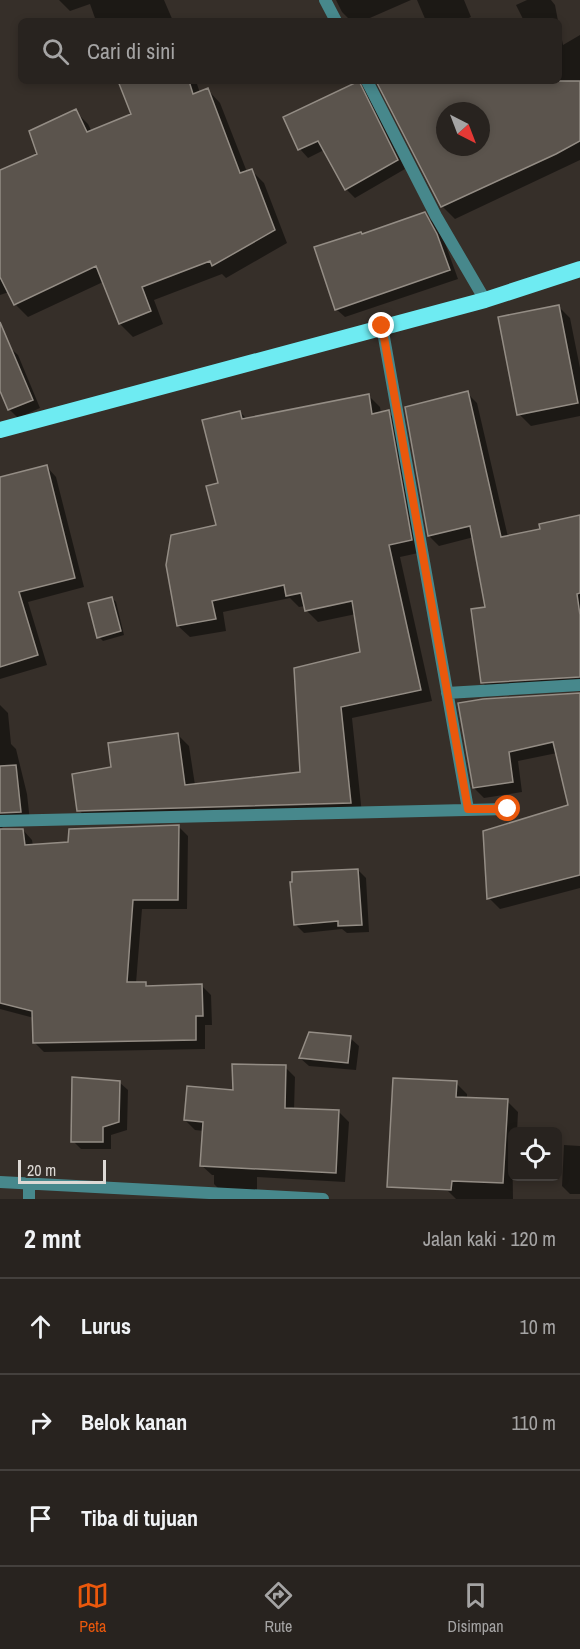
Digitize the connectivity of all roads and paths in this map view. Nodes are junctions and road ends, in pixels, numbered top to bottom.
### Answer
1 (325, 0) edge
2 (334, 18) edge
3 (369, 84) edge
4 (580, 269) edge
5 (484, 300) junction
6 (382, 326) junction
7 (0, 430) edge
8 (580, 685) edge
9 (447, 693) junction
10 (468, 809) junction
11 (508, 809) dead end
12 (0, 820) edge
13 (0, 1182) edge
14 (29, 1183) junction
15 (154, 1194) edge
16 (29, 1199) edge
17 (323, 1199) edge

1 - 2 street
3 - 5 street
4 - 5 highway
5 - 6 highway
6 - 7 highway
6 - 9 street
8 - 9 street
9 - 10 street
10 - 11 street
10 - 12 street
13 - 14 street
14 - 15 street
14 - 16 street
15 - 17 street

